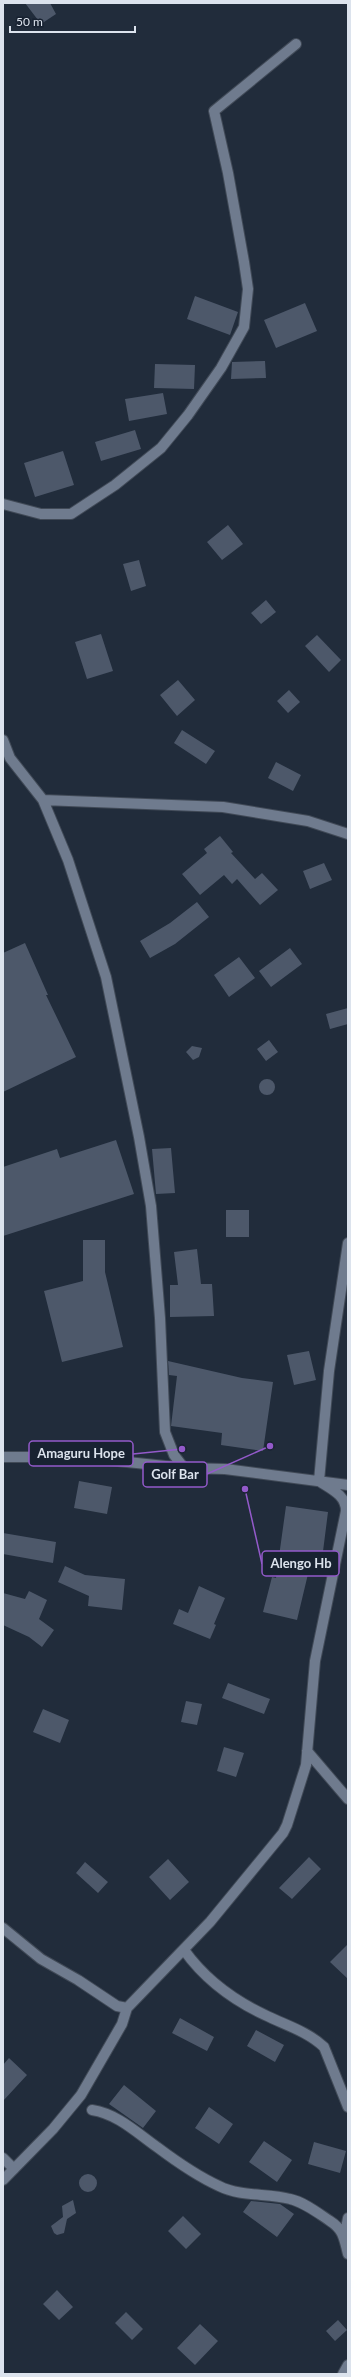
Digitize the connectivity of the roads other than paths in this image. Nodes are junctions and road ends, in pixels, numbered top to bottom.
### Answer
1 (296, 44) dead end
2 (3, 504) edge
3 (3, 740) edge
4 (43, 800) junction
5 (348, 834) edge
6 (348, 1243) edge
7 (3, 1457) edge
8 (184, 1468) junction
9 (319, 1481) junction
10 (348, 1485) edge
11 (307, 1751) junction
12 (348, 1799) edge
13 (3, 1928) edge
14 (184, 1950) junction
15 (127, 2008) junction
16 (348, 2107) edge
17 (92, 2110) dead end
18 (3, 2158) edge
19 (14, 2169) junction
20 (3, 2180) edge
21 (348, 2218) edge
22 (346, 2236) edge
23 (348, 2254) edge
24 (348, 2365) edge
25 (343, 2374) edge

1 - 2 street
3 - 4 street
4 - 5 street
4 - 8 street
6 - 9 street
7 - 8 street
8 - 9 street
9 - 10 street
9 - 11 street
11 - 12 street
11 - 14 street
13 - 15 street
14 - 15 street
14 - 16 street
15 - 19 street
17 - 22 street
18 - 19 street
19 - 20 street
21 - 22 street
22 - 23 street
24 - 25 street

